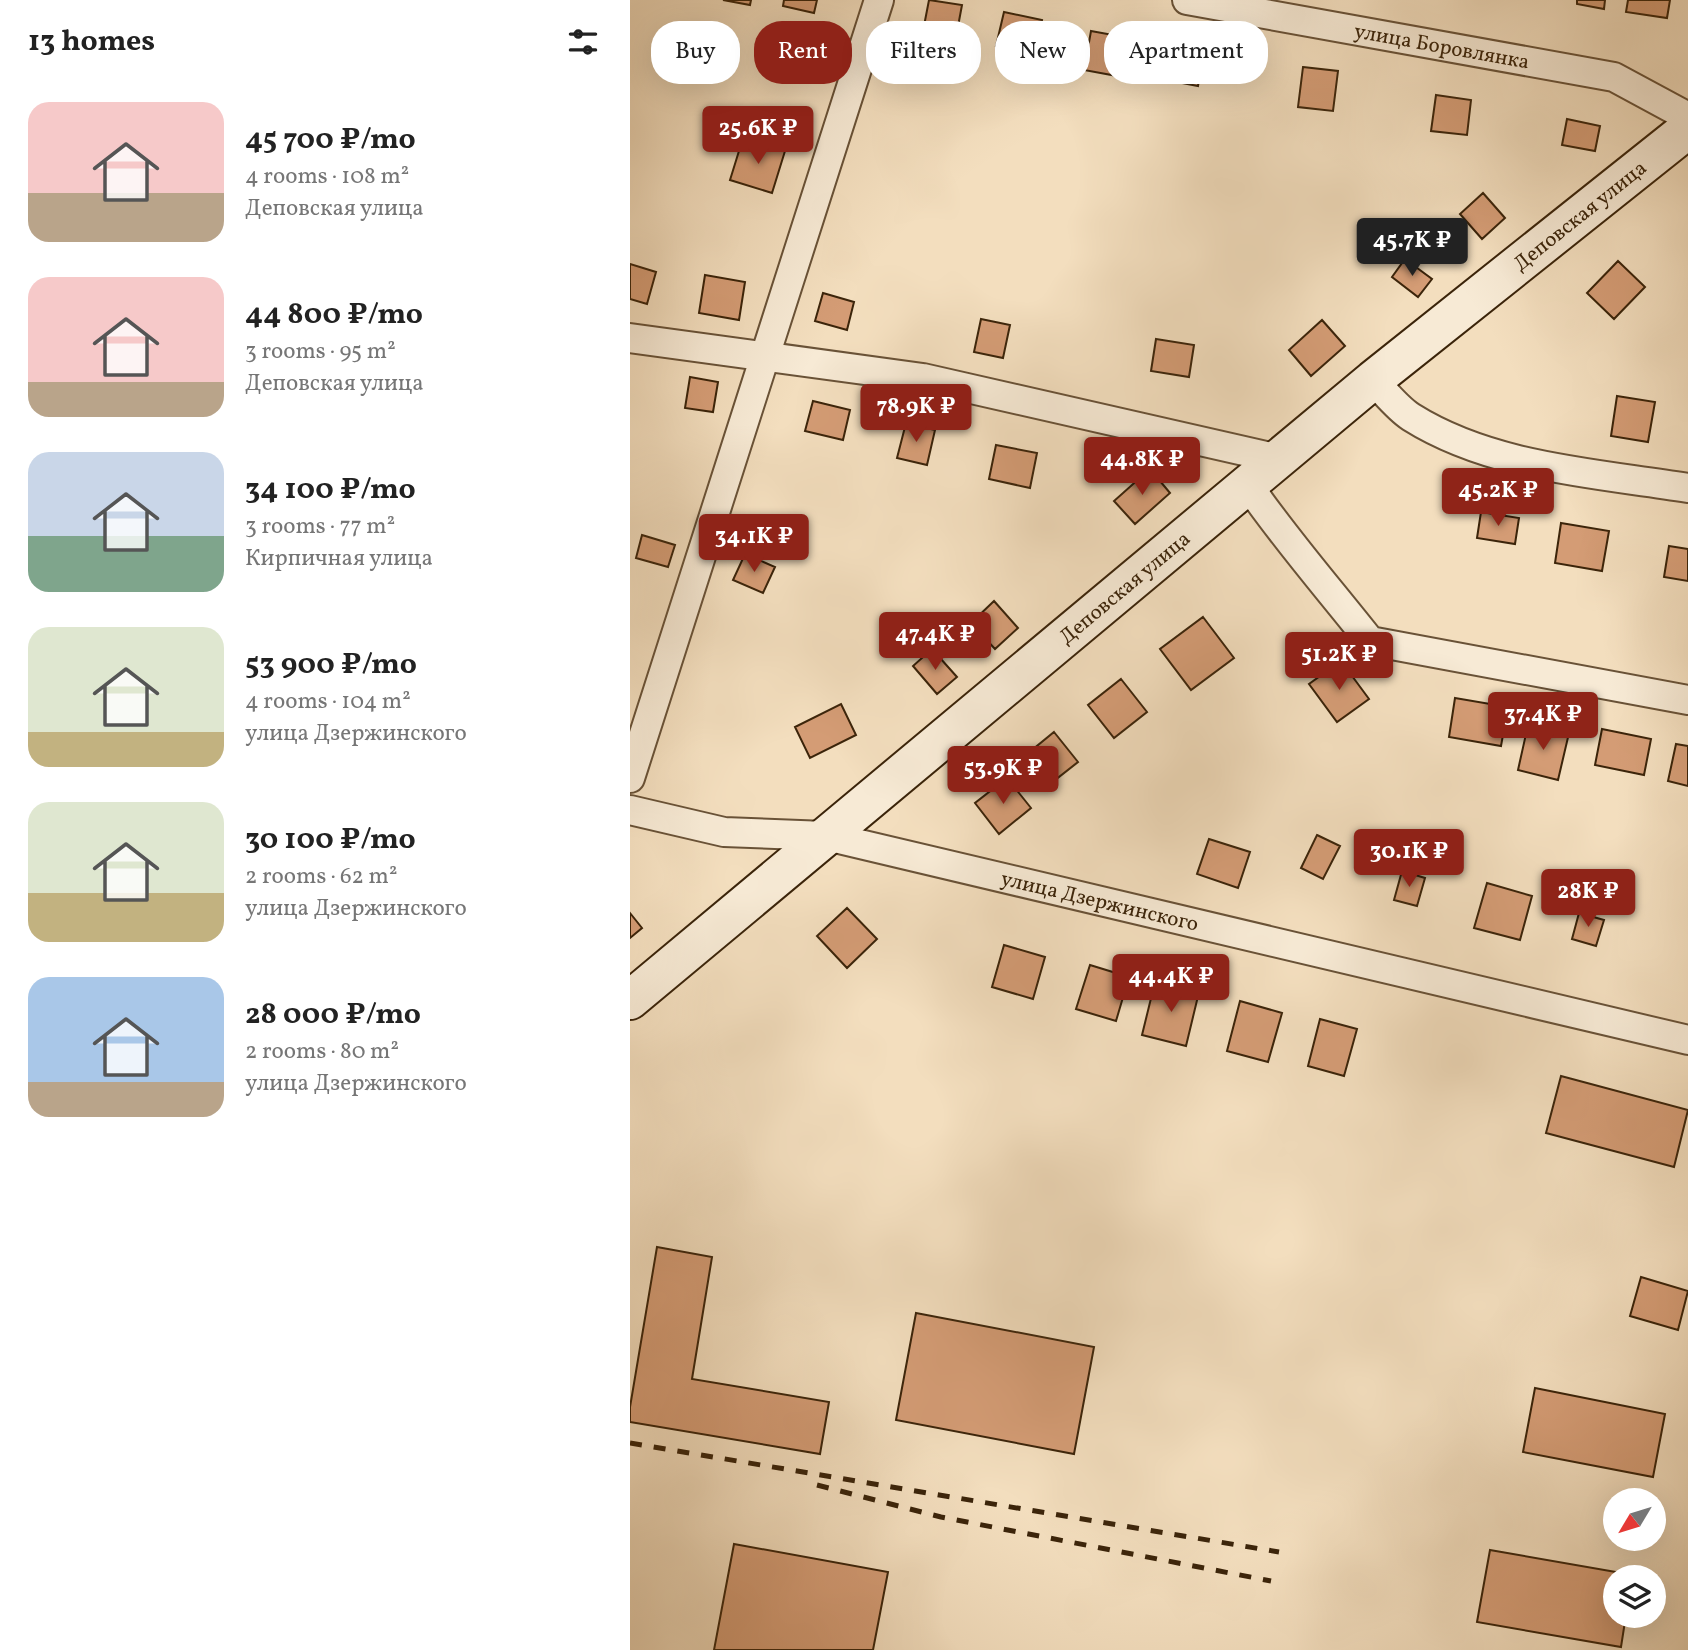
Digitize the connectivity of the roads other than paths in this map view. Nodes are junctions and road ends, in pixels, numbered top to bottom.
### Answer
1 (879, 0) edge
2 (1188, 0) edge
3 (1688, 117) edge
4 (1688, 129) edge
5 (630, 338) edge
6 (765, 357) junction
7 (1373, 380) junction
8 (1279, 459) junction
9 (1248, 485) junction
10 (1688, 488) edge
11 (1688, 700) edge
12 (630, 778) edge
13 (630, 810) edge
14 (826, 836) junction
15 (630, 1000) edge
16 (1688, 1041) edge

1 - 6 street
2 - 3 street, улица Боровлянка
4 - 7 street, Деповская улица
5 - 6 street
6 - 8 street
6 - 12 street
7 - 8 street, Деповская улица
7 - 10 street
8 - 9 street, Деповская улица
9 - 11 street
9 - 14 street, Деповская улица
13 - 14 street, улица Дзержинского
14 - 15 street, Деповская улица
14 - 16 street, улица Дзержинского

